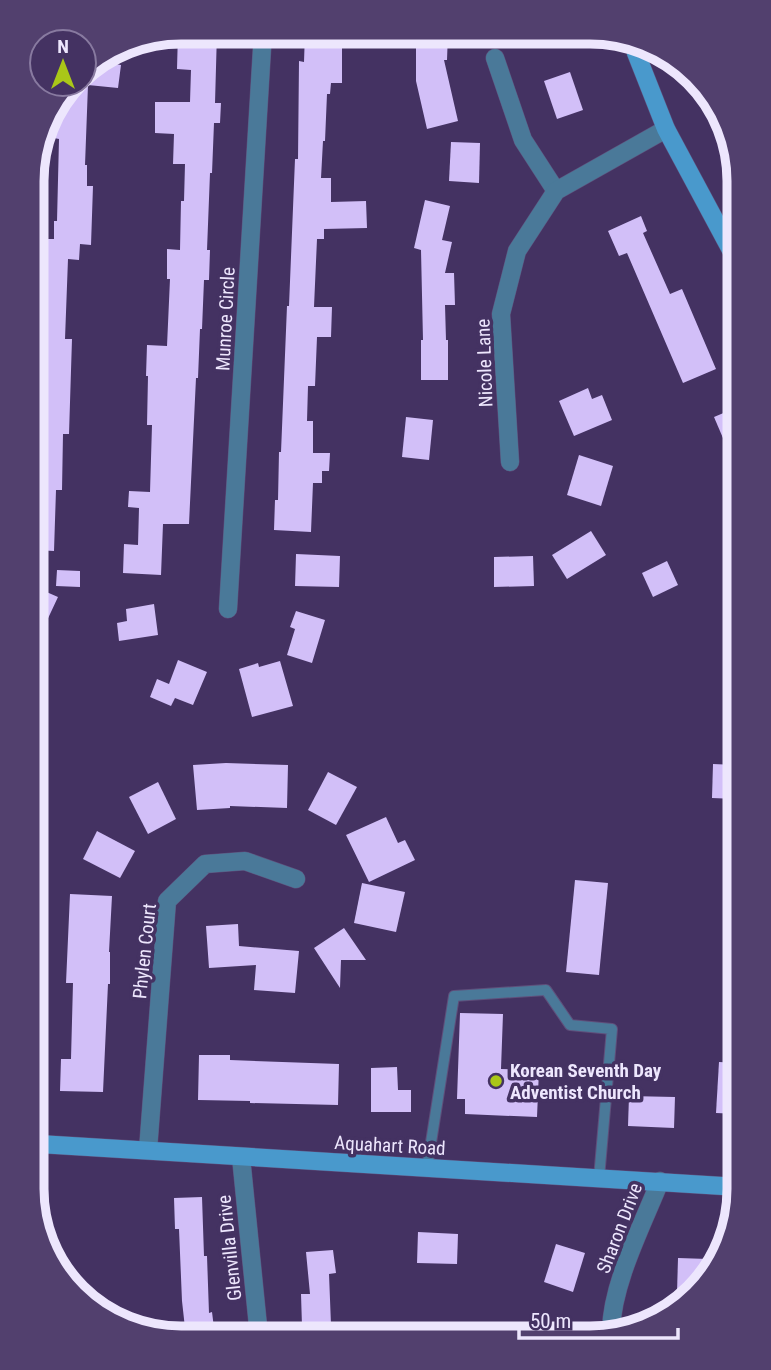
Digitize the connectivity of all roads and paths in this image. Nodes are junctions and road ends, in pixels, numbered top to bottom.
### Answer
1 (262, 44) edge
2 (636, 52) edge
3 (495, 58) dead end
4 (666, 129) junction
5 (556, 191) junction
6 (727, 243) edge
7 (510, 462) dead end
8 (228, 609) dead end
9 (296, 879) dead end
10 (44, 1144) edge
11 (148, 1150) junction
12 (241, 1157) junction
13 (427, 1168) junction
14 (599, 1178) junction
15 (660, 1181) junction
16 (727, 1186) edge
17 (611, 1325) edge
18 (258, 1326) edge

1 - 8 street, Munroe Circle
2 - 4 street
3 - 5 street
4 - 5 street, Nicole Lane
4 - 6 street
5 - 7 street, Nicole Lane
9 - 11 street, Phylen Court
10 - 11 street, Aquahart Road
11 - 12 street, Aquahart Road
12 - 13 street, Aquahart Road
12 - 18 street, Glenvilla Drive
13 - 14 street, Aquahart Road
13 - 14 lane
14 - 15 street, Aquahart Road
15 - 16 street, Aquahart Road
15 - 17 street, Sharon Drive

